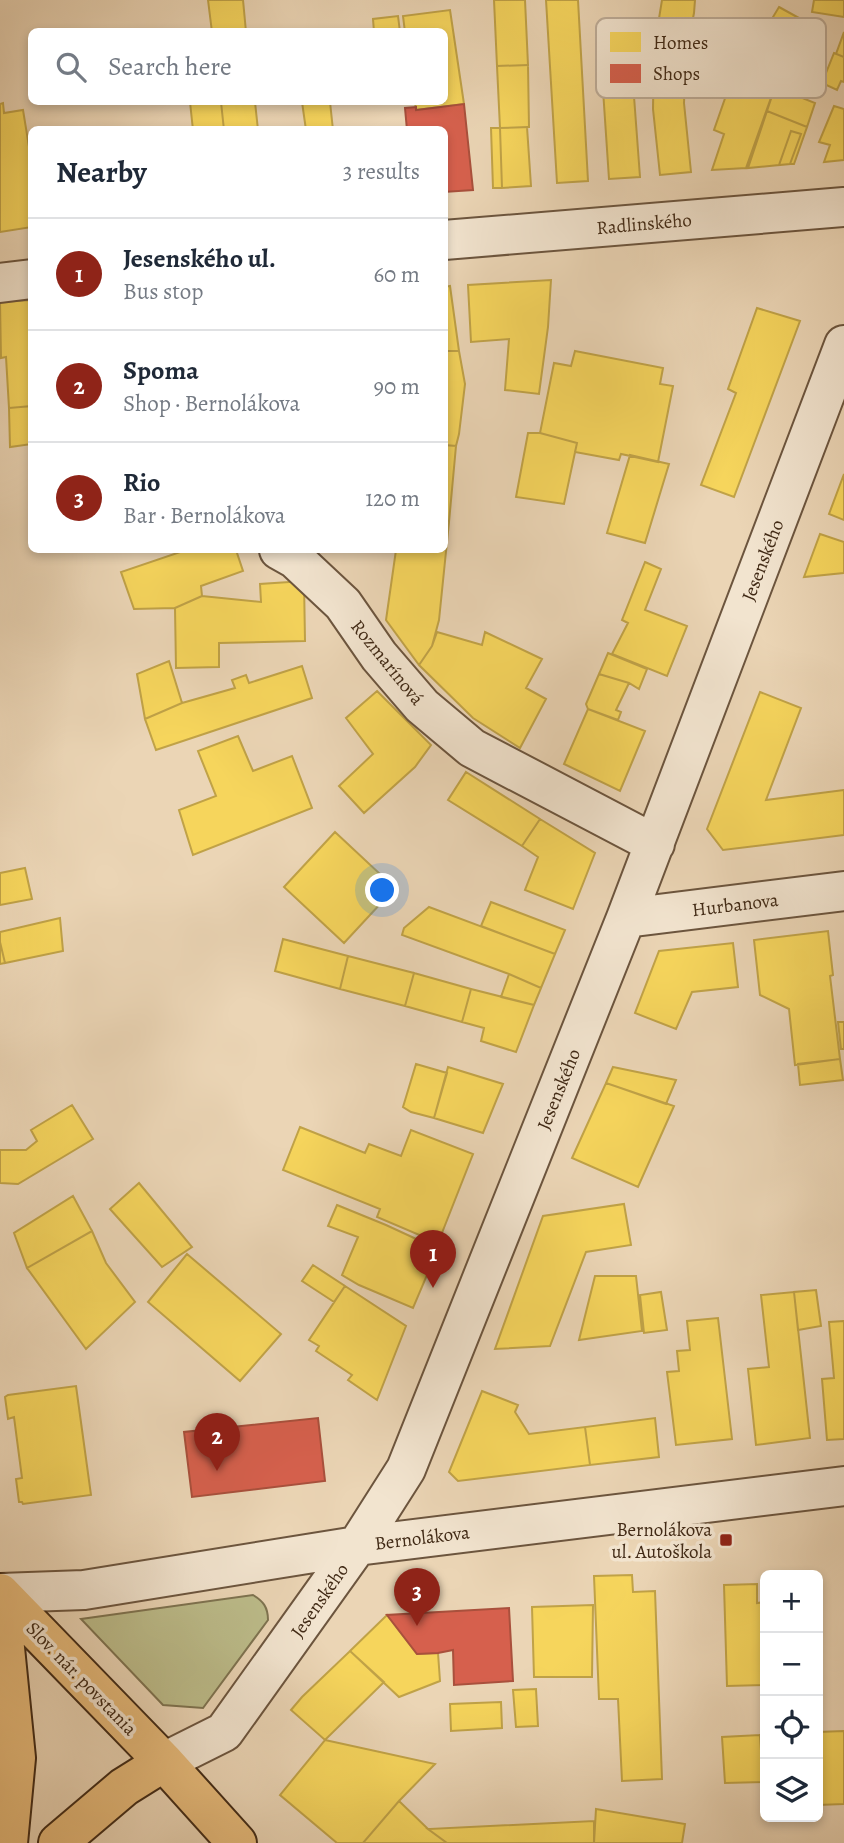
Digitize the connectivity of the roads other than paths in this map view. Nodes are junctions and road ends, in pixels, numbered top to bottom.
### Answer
1 (844, 207) edge
2 (448, 240) edge
3 (28, 280) edge
4 (0, 283) edge
5 (844, 345) edge
6 (284, 553) edge
7 (655, 844) junction
8 (844, 891) edge
9 (626, 918) junction
10 (844, 1486) edge
11 (357, 1546) junction
12 (0, 1595) edge
13 (164, 1762) junction
14 (8, 1843) edge
15 (58, 1843) edge
16 (237, 1843) edge

1 - 2 street, Radlinského
3 - 4 street
5 - 7 street, Jesenského
6 - 7 street, Rozmarínová
7 - 9 street, Jesenského
8 - 9 street, Hurbanova
9 - 11 street, Jesenského
10 - 11 street, Bernolákova
11 - 12 street, Bernolákova
11 - 13 street, Jesenského
12 - 13 main road, Slov. nár. povstania
12 - 14 main road
13 - 15 main road
13 - 16 main road, Slov. nár. povstania

